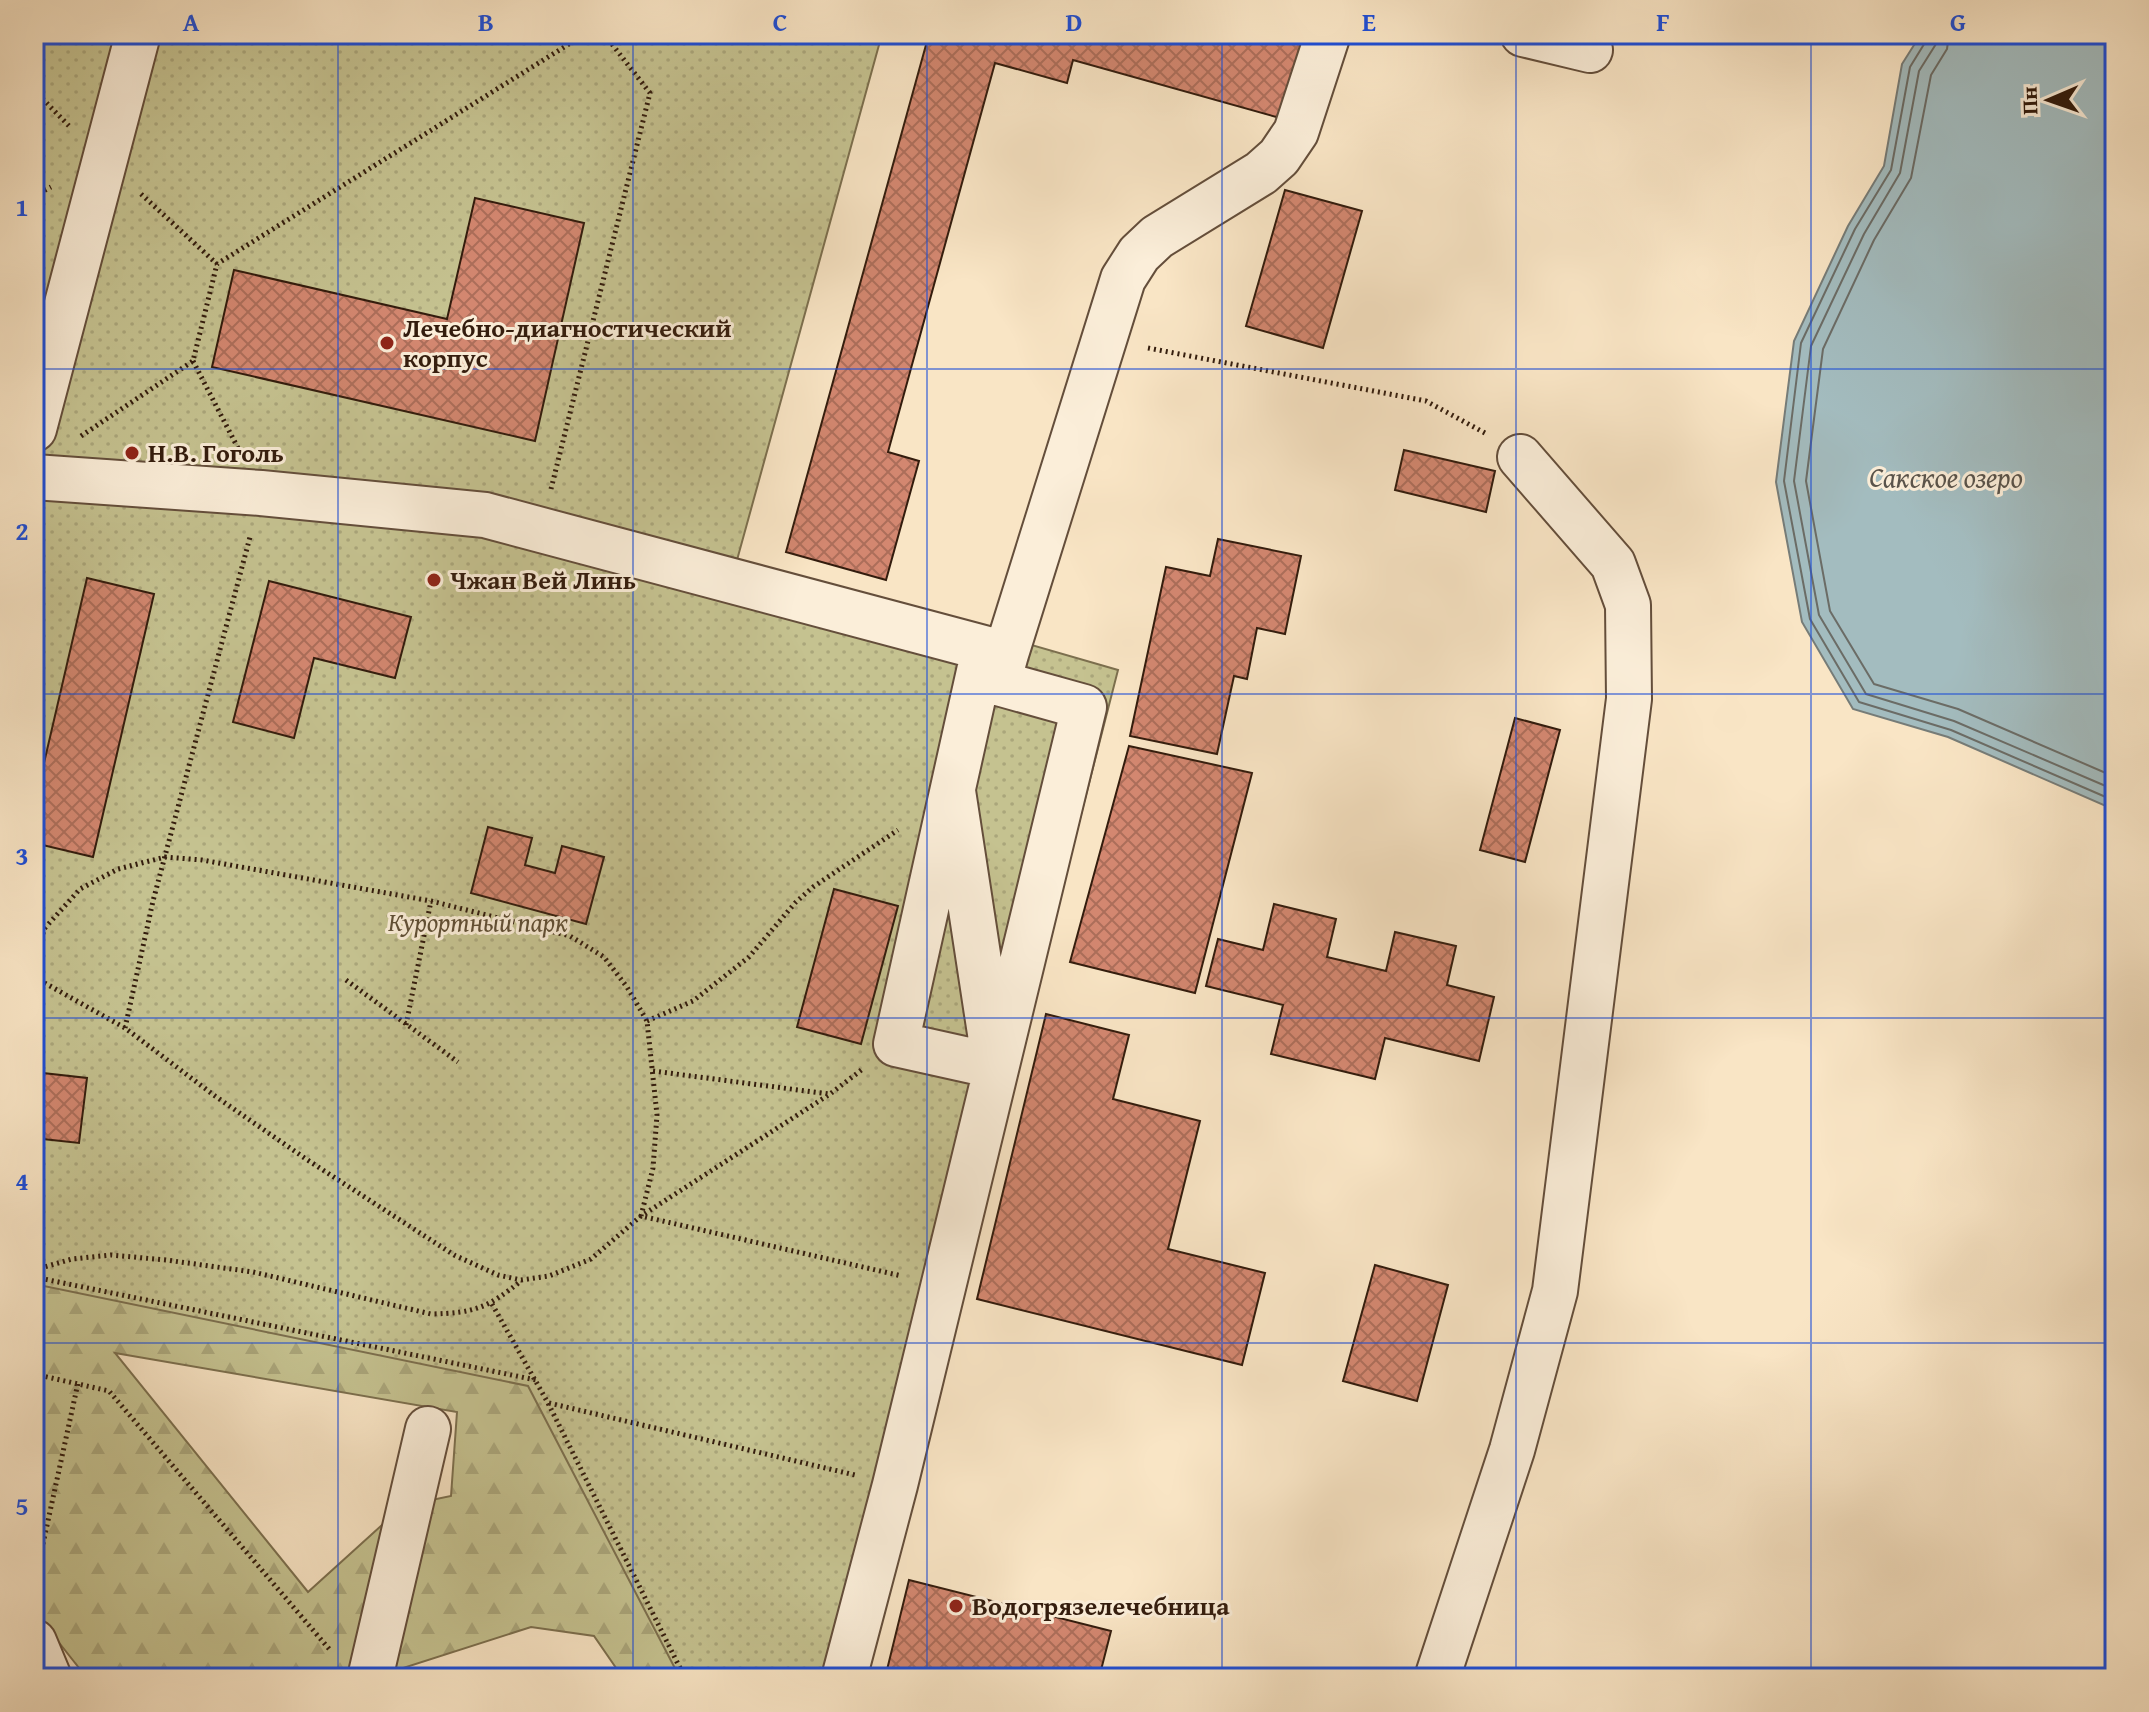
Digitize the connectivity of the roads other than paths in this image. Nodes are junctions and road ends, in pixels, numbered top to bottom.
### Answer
1 (138, 34) edge
2 (1328, 34) edge
3 (1523, 34) edge
4 (1590, 50) dead end
5 (54, 435) edge
6 (1520, 457) road end
7 (34, 477) edge
8 (995, 652) junction
9 (953, 791) junction
10 (995, 1066) junction
11 (428, 1429) dead end
12 (34, 1642) edge
13 (49, 1678) edge
14 (370, 1678) edge
15 (844, 1678) edge
16 (1437, 1678) edge

1 - 5 lane
2 - 8 lane
3 - 4 lane
6 - 16 lane
7 - 8 lane
8 - 9 lane
8 - 10 lane
9 - 10 lane
9 - 10 lane
10 - 15 lane
11 - 14 lane
12 - 13 lane

